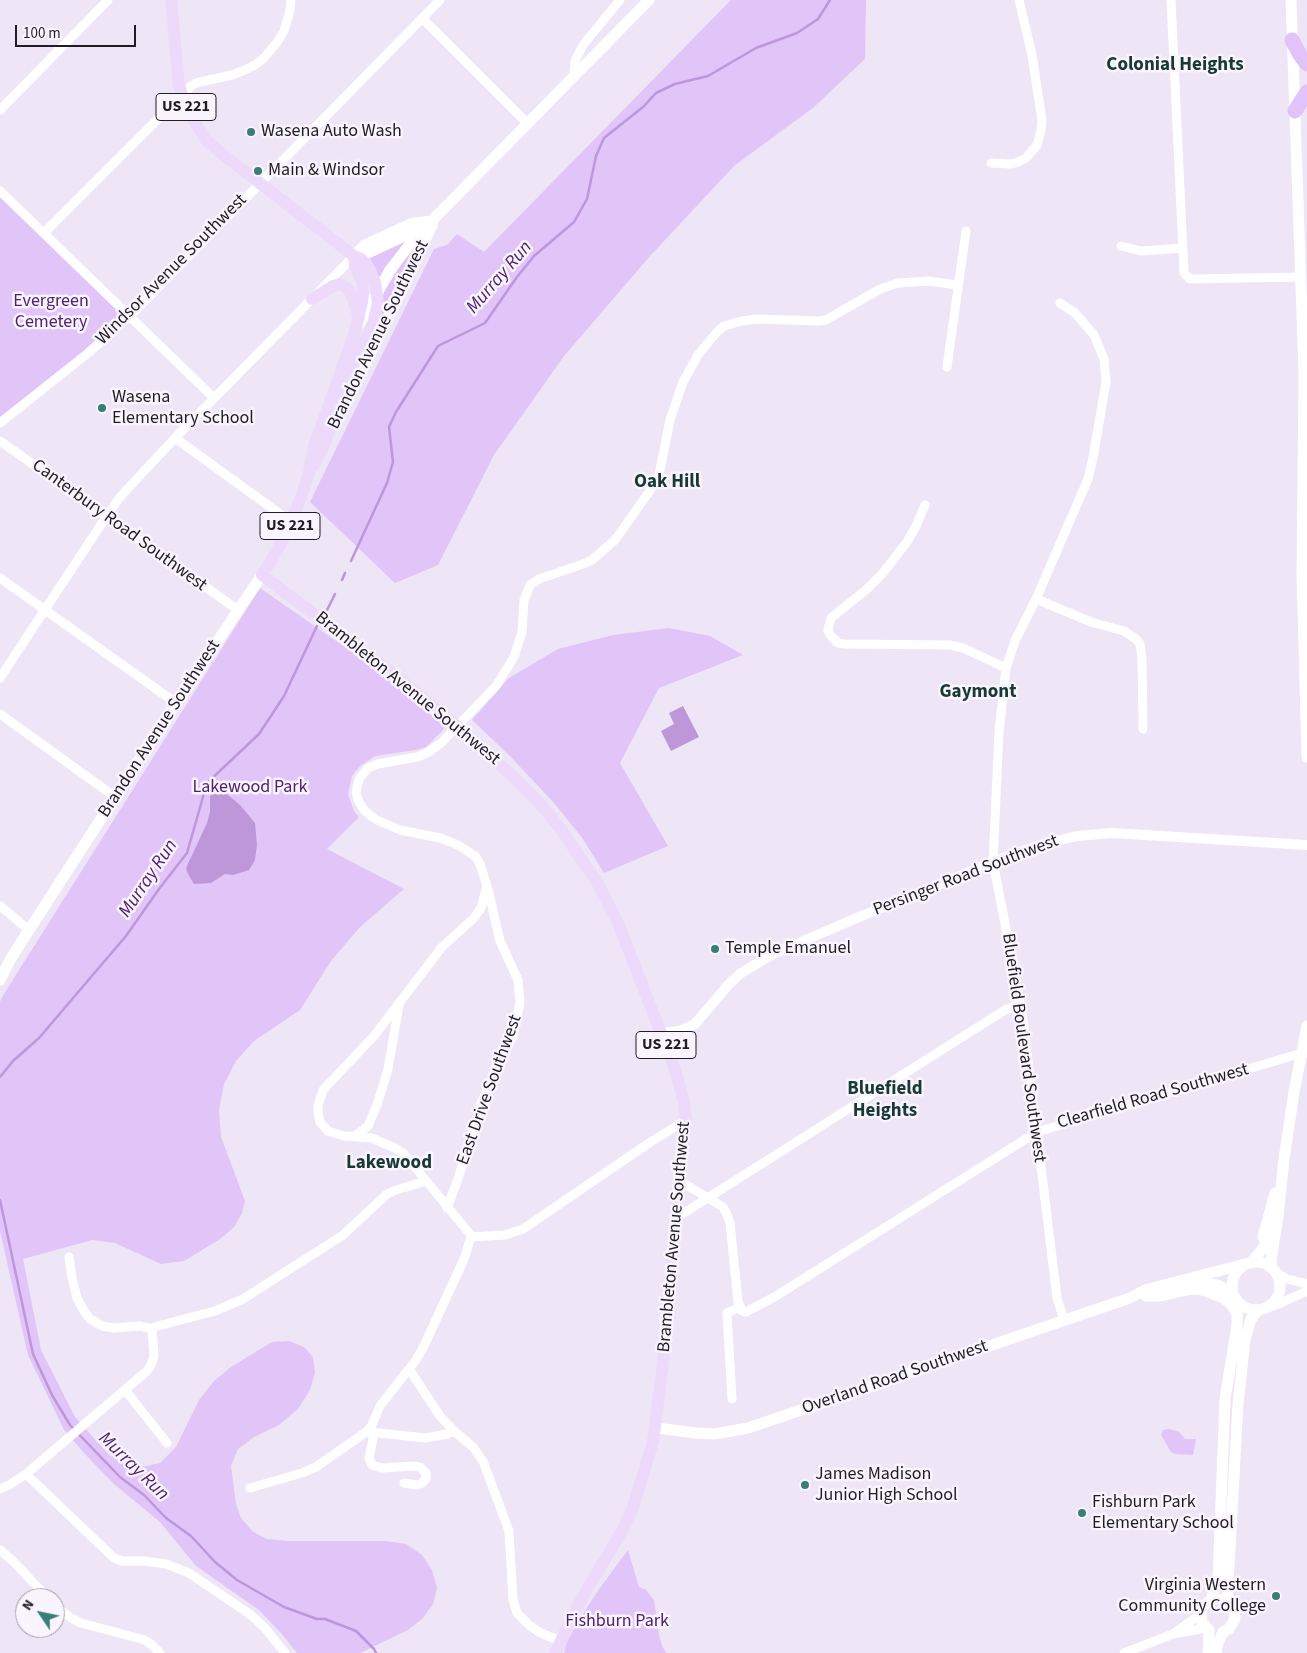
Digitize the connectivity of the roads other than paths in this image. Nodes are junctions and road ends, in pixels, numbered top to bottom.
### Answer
1 (108, 0) edge
2 (171, 0) edge
3 (291, 0) edge
4 (440, 0) edge
5 (649, 0) edge
6 (1019, 0) edge
7 (1172, 0) edge
8 (1291, 0) edge
9 (616, 1) edge
10 (422, 18) junction
11 (1292, 40) junction
12 (1307, 64) edge
13 (574, 76) junction
14 (1307, 92) edge
15 (182, 95) junction
16 (0, 110) edge
17 (1295, 111) junction
18 (528, 124) junction
19 (991, 163) dead end
20 (260, 183) junction
21 (0, 191) edge
22 (433, 221) junction
23 (966, 231) dead end
24 (44, 233) junction
25 (1121, 246) dead end
26 (1182, 248) junction
27 (354, 256) junction
28 (1301, 277) junction
29 (958, 284) junction
30 (377, 291) junction
31 (312, 299) junction
32 (1060, 303) dead end
33 (130, 316) junction
34 (359, 318) junction
35 (355, 332) junction
36 (947, 367) dead end
37 (214, 398) junction
38 (1305, 420) edge
39 (0, 423) edge
40 (175, 438) junction
41 (0, 441) edge
42 (324, 448) junction
43 (309, 473) junction
44 (925, 505) dead end
45 (106, 516) junction
46 (291, 522) junction
47 (262, 575) junction
48 (0, 578) edge
49 (1036, 599) junction
50 (44, 610) junction
51 (238, 610) junction
52 (1006, 668) junction
53 (0, 678) edge
54 (176, 703) junction
55 (0, 714) edge
56 (458, 727) junction
57 (1143, 729) dead end
58 (1307, 757) edge
59 (115, 797) junction
60 (1307, 845) edge
61 (993, 862) junction
62 (487, 886) junction
63 (0, 906) edge
64 (29, 930) junction
65 (0, 980) edge
66 (400, 1003) junction
67 (1020, 1004) junction
68 (1307, 1026) edge
69 (662, 1033) junction
70 (1302, 1053) junction
71 (686, 1120) junction
72 (1037, 1132) junction
73 (355, 1136) junction
74 (1284, 1159) junction
75 (426, 1181) junction
76 (680, 1181) junction
77 (708, 1197) junction
78 (447, 1208) junction
79 (676, 1218) junction
80 (471, 1237) junction
81 (69, 1257) dead end
82 (1244, 1265) junction
83 (1273, 1270) junction
84 (1307, 1284) edge
85 (1307, 1291) edge
86 (1146, 1296) junction
87 (1130, 1298) junction
88 (1235, 1299) junction
89 (740, 1307) junction
90 (1270, 1307) junction
91 (1238, 1315) junction
92 (1064, 1320) junction
93 (152, 1330) junction
94 (1244, 1355) junction
95 (409, 1369) junction
96 (125, 1390) junction
97 (732, 1399) dead end
98 (656, 1428) junction
99 (370, 1430) junction
100 (454, 1431) junction
101 (167, 1444) dead end
102 (26, 1474) junction
103 (404, 1483) dead end
104 (250, 1488) dead end
105 (0, 1489) edge
106 (0, 1550) edge
107 (39, 1588) edge
108 (1211, 1600) junction
109 (1227, 1602) junction
110 (65, 1614) edge
111 (1201, 1614) junction
112 (1207, 1629) junction
113 (1223, 1632) junction
114 (1173, 1634) junction
115 (558, 1647) edge
116 (160, 1653) edge
117 (285, 1653) edge
118 (1124, 1653) edge
119 (1208, 1653) edge
120 (1216, 1653) edge

1 - 16 street
2 - 15 main road, US 221
3 - 15 street
4 - 10 street, Windsor Avenue Southwest
5 - 13 main road, Brandon Avenue Southwest
6 - 19 street
7 - 26 street
8 - 11 main road
9 - 13 street
10 - 18 street
10 - 20 street, Windsor Avenue Southwest
11 - 12 highway
11 - 17 main road
13 - 18 main road, Brandon Avenue Southwest
14 - 17 highway
15 - 20 main road, US 221
15 - 24 street
17 - 28 main road
18 - 22 main road, Brandon Avenue Southwest
20 - 27 main road, US 221
20 - 33 street, Windsor Avenue Southwest
21 - 24 street
22 - 27 main road
22 - 30 main road, Brandon Avenue Southwest
22 - 42 main road, Brandon Avenue Southwest
23 - 29 street
24 - 33 street
25 - 26 street
26 - 28 street
27 - 30 main road, Brandon Avenue Southwest / US 221
27 - 31 street
27 - 34 main road, US 221
28 - 38 main road
29 - 36 street
29 - 56 street, East Drive Southwest
30 - 35 main road, Brandon Avenue Southwest
30 - 42 main road, Brandon Avenue Southwest / US 221
31 - 34 main road
31 - 37 street
32 - 49 street, Bluefield Boulevard Southwest
33 - 37 street
33 - 39 street, Windsor Avenue Southwest
34 - 35 main road, US 221
35 - 43 main road, Brandon Avenue Southwest / US 221
37 - 40 street
38 - 58 main road
40 - 45 street
40 - 46 street
41 - 45 street, Canterbury Road Southwest
42 - 43 main road, Brandon Avenue Southwest / US 221
43 - 46 main road, Brandon Avenue Southwest / US 221
44 - 52 street
45 - 50 street
45 - 51 street, Canterbury Road Southwest
46 - 47 main road, Brandon Avenue Southwest / US 221
47 - 51 main road, Brandon Avenue Southwest
47 - 56 main road, Brambleton Avenue Southwest / US 221
48 - 50 street
49 - 52 street, Bluefield Boulevard Southwest
49 - 57 street
50 - 53 street
50 - 54 street
51 - 54 main road, Brandon Avenue Southwest
52 - 61 street, Bluefield Boulevard Southwest
54 - 59 main road, Brandon Avenue Southwest
55 - 59 street
56 - 62 street, East Drive Southwest
56 - 69 main road, Brambleton Avenue Southwest / US 221
59 - 64 main road, Brandon Avenue Southwest
60 - 61 street, Persinger Road Southwest
61 - 67 street, Bluefield Boulevard Southwest
61 - 69 street, Persinger Road Southwest
62 - 66 street
62 - 78 street, East Drive Southwest
63 - 64 street
64 - 65 main road, Brandon Avenue Southwest
66 - 73 street
66 - 73 street
67 - 72 street, Bluefield Boulevard Southwest
67 - 77 street
68 - 70 main road
69 - 71 main road, Brambleton Avenue Southwest / US 221
70 - 72 street, Clearfield Road Southwest
70 - 74 main road
71 - 76 main road, Brambleton Avenue Southwest / US 221
71 - 80 street
72 - 89 street, Clearfield Road Southwest
72 - 92 street, Bluefield Boulevard Southwest
73 - 75 street
74 - 82 main road
74 - 83 main road
75 - 78 street
75 - 93 street
76 - 77 street
76 - 79 main road, Brambleton Avenue Southwest / US 221
77 - 79 street
77 - 89 street
78 - 80 street
79 - 98 main road, Brambleton Avenue Southwest / US 221
80 - 95 street
81 - 93 street
82 - 83 main road
82 - 87 main road, Overland Road Southwest
82 - 88 main road
83 - 84 street
83 - 90 main road
85 - 90 street
86 - 87 main road, Overland Road Southwest
86 - 88 main road, Overland Road Southwest
86 - 91 main road
87 - 92 main road, Overland Road Southwest
88 - 90 main road
88 - 91 main road
89 - 97 street
90 - 94 main road
90 - 94 main road
91 - 108 main road
92 - 98 main road, Overland Road Southwest
93 - 96 street
94 - 109 main road
95 - 99 street
95 - 100 street
96 - 101 street
96 - 102 street
98 - 115 main road, Brambleton Avenue Southwest / US 221
99 - 100 street
99 - 103 street
99 - 104 street
100 - 115 street
102 - 105 street
102 - 117 street
106 - 107 street
108 - 109 main road
108 - 111 main road
109 - 113 main road
110 - 116 street
111 - 112 main road
111 - 114 street
112 - 113 main road
112 - 114 street
112 - 119 main road
113 - 120 main road
114 - 118 street

